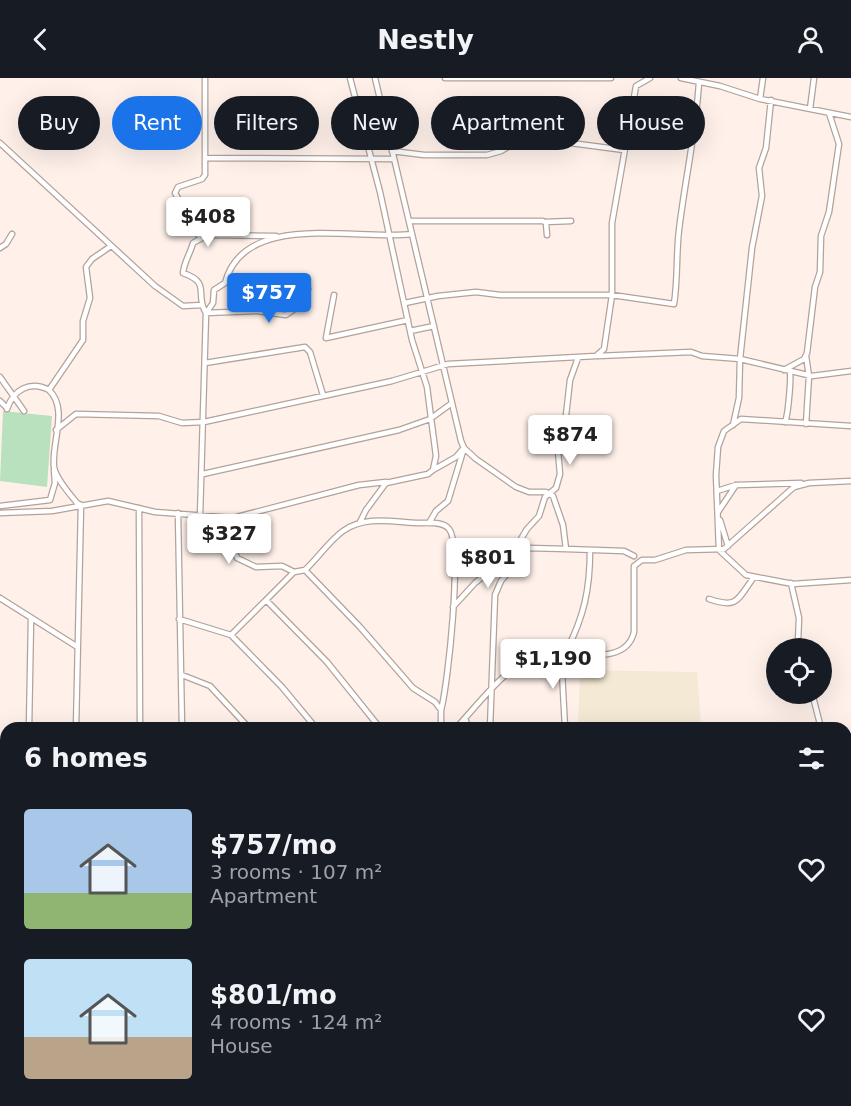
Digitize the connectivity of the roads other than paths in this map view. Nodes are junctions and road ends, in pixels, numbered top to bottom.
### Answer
1 (205, 78) edge
2 (350, 78) edge
3 (375, 78) edge
4 (445, 78) edge
5 (563, 78) edge
6 (612, 78) edge
7 (650, 78) edge
8 (681, 78) edge
9 (763, 78) edge
10 (814, 78) edge
11 (502, 79) edge
12 (699, 82) junction
13 (634, 96) edge
14 (760, 99) junction
15 (771, 100) junction
16 (810, 109) junction
17 (829, 113) junction
18 (851, 117) edge
19 (0, 143) edge
20 (597, 146) edge
21 (624, 150) edge
22 (392, 151) junction
23 (206, 158) junction
24 (394, 159) junction
25 (372, 160) junction
26 (411, 221) junction
27 (571, 221) dead end
28 (545, 222) junction
29 (12, 234) dead end
30 (412, 234) junction
31 (547, 235) dead end
32 (276, 236) junction
33 (204, 237) junction
34 (388, 237) junction
35 (111, 246) junction
36 (0, 248) edge
37 (308, 290) dead end
38 (333, 295) dead end
39 (612, 295) junction
40 (427, 297) junction
41 (405, 303) junction
42 (202, 305) junction
43 (206, 313) junction
44 (408, 320) junction
45 (434, 326) junction
46 (410, 331) junction
47 (596, 356) junction
48 (806, 357) junction
49 (578, 358) junction
50 (740, 359) junction
51 (205, 363) junction
52 (442, 366) junction
53 (784, 370) junction
54 (851, 371) edge
55 (420, 372) junction
56 (790, 372) junction
57 (809, 376) junction
58 (0, 377) edge
59 (49, 390) junction
60 (13, 394) junction
61 (323, 395) junction
62 (0, 401) edge
63 (452, 403) junction
64 (24, 411) dead end
65 (430, 419) junction
66 (204, 422) junction
67 (785, 422) junction
68 (806, 424) junction
69 (733, 425) junction
70 (851, 426) edge
71 (56, 430) junction
72 (464, 448) junction
73 (54, 469) junction
74 (433, 470) junction
75 (203, 474) junction
76 (851, 481) edge
77 (388, 482) junction
78 (809, 483) junction
79 (736, 485) junction
80 (717, 491) junction
81 (550, 494) junction
82 (81, 505) junction
83 (0, 506) edge
84 (139, 508) junction
85 (0, 513) edge
86 (178, 513) junction
87 (718, 513) junction
88 (200, 516) junction
89 (360, 522) junction
90 (429, 523) junction
91 (728, 546) junction
92 (515, 549) dead end
93 (566, 549) junction
94 (719, 549) junction
95 (590, 550) junction
96 (501, 552) dead end
97 (634, 556) dead end
98 (305, 570) junction
99 (294, 572) junction
100 (754, 577) junction
101 (851, 579) edge
102 (791, 583) junction
103 (0, 598) edge
104 (709, 599) dead end
105 (266, 600) junction
106 (453, 607) junction
107 (32, 619) junction
108 (179, 619) junction
109 (231, 635) junction
110 (798, 638) edge
111 (76, 646) junction
112 (564, 652) junction
113 (182, 675) junction
114 (490, 693) junction
115 (816, 704) edge
116 (441, 710) junction
117 (465, 719) junction
118 (29, 722) edge
119 (76, 722) edge
120 (140, 722) edge
121 (182, 722) edge
122 (243, 722) edge
123 (311, 722) edge
124 (375, 722) edge
125 (441, 722) edge
126 (462, 722) edge
127 (466, 722) edge
128 (490, 722) edge
129 (565, 722) edge
130 (821, 722) edge

1 - 23 street
2 - 25 street
3 - 22 street
4 - 11 street
5 - 6 street
5 - 11 street
7 - 13 street
8 - 12 street
9 - 14 street
10 - 16 street
12 - 14 street
12 - 39 street
14 - 15 street
15 - 16 street
15 - 50 street
16 - 17 street
17 - 18 street
17 - 48 street
19 - 35 street
20 - 22 street
21 - 39 street
22 - 24 street
23 - 25 street
23 - 33 street
24 - 25 street
24 - 26 street
25 - 34 street
26 - 28 street
26 - 30 street
27 - 28 street
28 - 31 street
29 - 36 street
30 - 34 street
30 - 40 street
32 - 33 street
32 - 34 street
32 - 43 street
33 - 42 street
34 - 41 street
35 - 42 street
35 - 59 street
37 - 43 street
38 - 44 street
39 - 40 street
39 - 47 street
40 - 41 street
40 - 45 street
41 - 44 street
42 - 43 street
43 - 51 street
44 - 46 street
45 - 46 street
45 - 52 street
46 - 55 street
47 - 49 street
47 - 50 street
48 - 53 street
48 - 57 street
49 - 52 street
49 - 81 street
50 - 53 street
50 - 69 street
51 - 61 street
51 - 66 street
52 - 55 street
52 - 63 street
53 - 56 street
54 - 57 street
55 - 61 street
55 - 65 street
56 - 57 street
56 - 67 street
57 - 68 street
58 - 60 street
59 - 60 street
59 - 71 street
60 - 62 street
60 - 64 street
61 - 66 street
63 - 65 street
63 - 72 street
65 - 74 street
65 - 75 street
66 - 71 street
66 - 75 street
67 - 68 street
67 - 69 street
68 - 70 street
69 - 80 street
71 - 73 street
72 - 74 street
72 - 81 street
72 - 90 street
73 - 82 street
73 - 83 street
74 - 77 street
75 - 88 street
76 - 78 street
77 - 88 street
77 - 89 street
78 - 79 street
78 - 91 street
79 - 80 street
79 - 87 street
80 - 87 street
81 - 92 street
81 - 93 street
82 - 84 street
82 - 85 street
82 - 111 street
84 - 86 street
84 - 120 street
86 - 88 street
86 - 108 street
87 - 91 street
87 - 94 street
88 - 99 street
89 - 90 street
89 - 98 street
90 - 106 street
91 - 94 street
93 - 95 street
93 - 114 street
94 - 100 street
94 - 112 street
95 - 97 street
95 - 112 street
96 - 106 street
98 - 99 street
98 - 116 street
99 - 105 street
100 - 102 street
100 - 104 street
101 - 102 street
102 - 110 street
103 - 107 street
105 - 109 street
105 - 124 street
106 - 116 street
107 - 111 street
107 - 118 street
108 - 109 street
108 - 113 street
109 - 123 street
111 - 119 street
112 - 114 street
112 - 129 street
113 - 121 street
113 - 122 street
114 - 117 street
114 - 128 street
115 - 130 street
116 - 125 street
117 - 126 street
117 - 127 street

